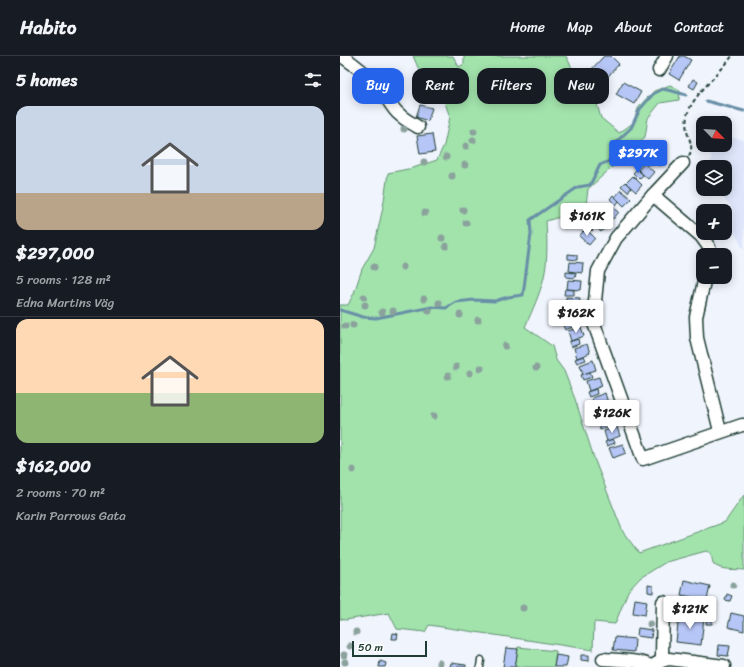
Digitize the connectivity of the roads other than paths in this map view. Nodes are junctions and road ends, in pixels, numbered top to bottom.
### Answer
1 (342, 56) edge
2 (667, 56) edge
3 (659, 70) dead end
4 (418, 127) dead end
5 (683, 164) road end
6 (653, 195) junction
7 (709, 248) edge
8 (703, 284) edge
9 (744, 425) edge
10 (720, 431) junction
11 (663, 602) dead end
12 (603, 659) dead end
13 (481, 660) dead end
14 (655, 665) edge
15 (724, 666) dead end
16 (480, 667) edge

1 - 4 street
2 - 3 street
5 - 6 street
6 - 7 street
6 - 10 street
8 - 10 street
9 - 10 street
11 - 14 street
12 - 14 street
13 - 16 lane
14 - 15 street

